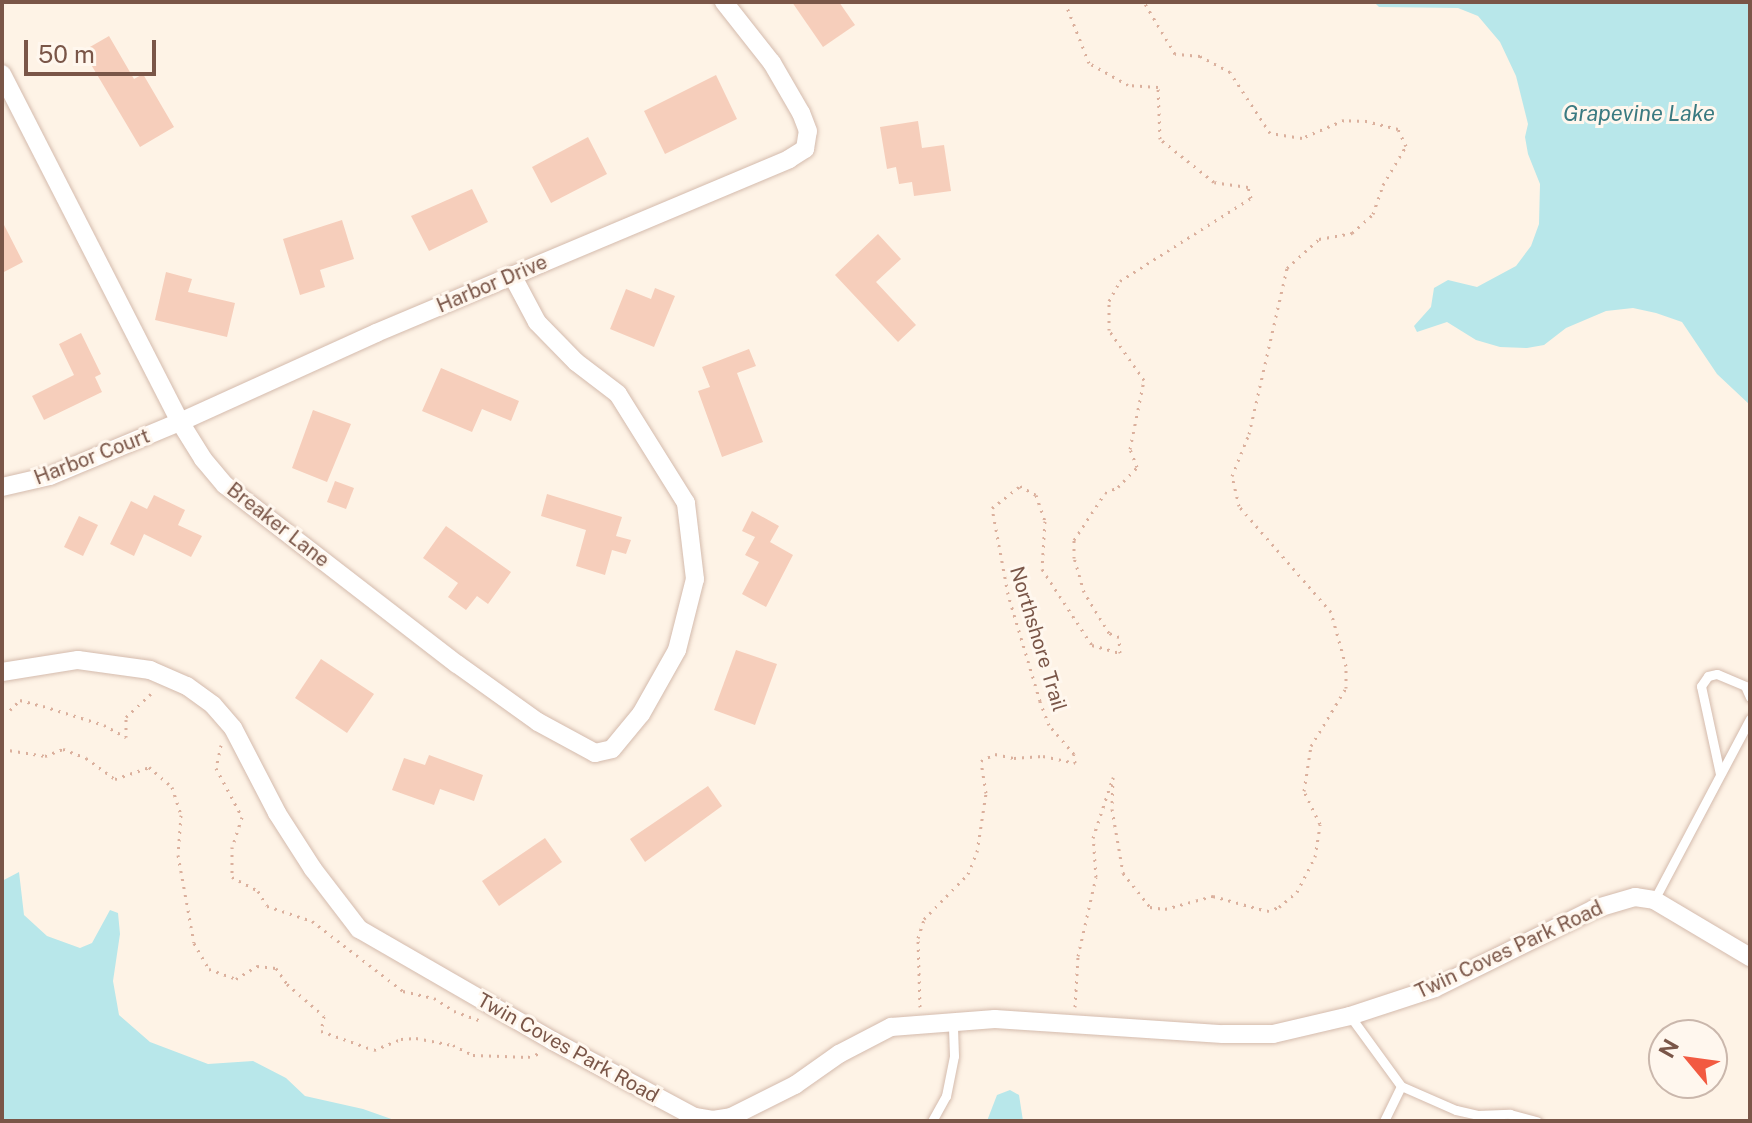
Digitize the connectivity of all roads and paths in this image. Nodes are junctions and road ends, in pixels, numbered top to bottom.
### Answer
1 (724, 2) edge
2 (1065, 2) edge
3 (1144, 2) edge
4 (2, 74) edge
5 (512, 275) junction
6 (180, 422) junction
7 (2, 487) edge
8 (2, 672) edge
9 (153, 691) dead end
10 (1750, 697) edge
11 (2, 709) edge
12 (1750, 719) edge
13 (222, 734) dead end
14 (2, 749) edge
15 (1720, 774) junction
16 (1654, 900) junction
17 (1750, 957) edge
18 (1350, 1016) junction
19 (511, 1017) junction
20 (953, 1022) junction
21 (921, 1023) junction
22 (1072, 1023) junction
23 (562, 1046) junction
24 (1401, 1086) junction
25 (932, 1121) edge
26 (1384, 1121) edge
27 (1537, 1121) edge

1 - 5 street, Harbor Drive
2 - 21 path, Northshore Trail
3 - 22 path
4 - 6 street, Breaker Lane
5 - 6 street, Harbor Drive
5 - 6 street, Breaker Lane
6 - 7 street, Harbor Court
8 - 19 street, Twin Coves Park Road
9 - 11 path
10 - 15 lane
12 - 15 lane
13 - 19 path
14 - 23 path
15 - 16 lane
16 - 17 street
16 - 18 street, Twin Coves Park Road
18 - 22 street, Twin Coves Park Road
18 - 24 lane
19 - 23 street, Twin Coves Park Road
20 - 21 street, Twin Coves Park Road
20 - 22 street, Twin Coves Park Road
20 - 25 lane
21 - 23 street, Twin Coves Park Road
24 - 26 lane
24 - 27 lane

